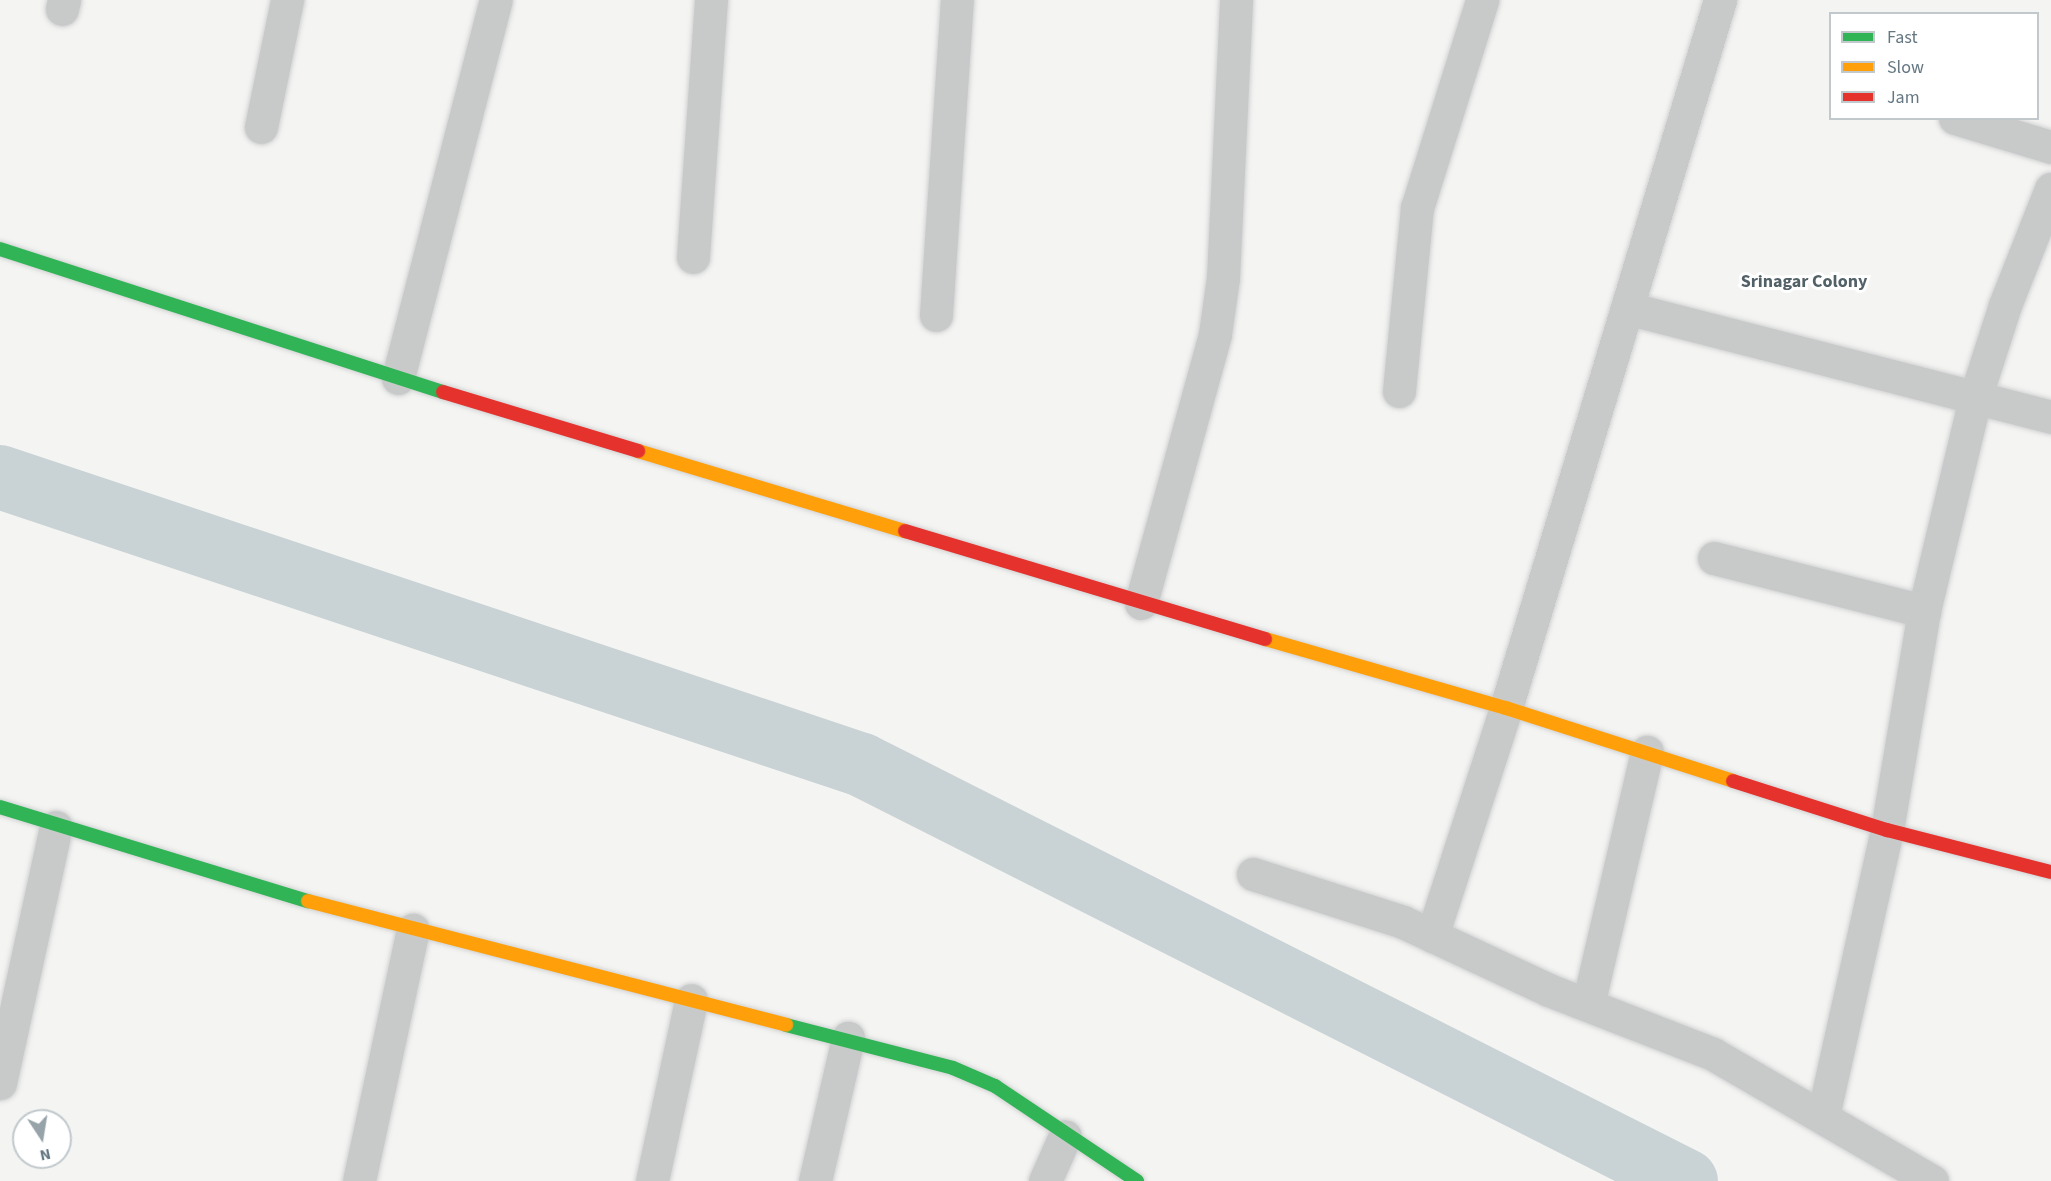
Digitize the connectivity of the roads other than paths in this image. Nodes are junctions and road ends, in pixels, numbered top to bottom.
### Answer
1 (287, 0) edge
2 (496, 0) edge
3 (711, 0) edge
4 (957, 0) edge
5 (1236, 0) edge
6 (1482, 0) edge
7 (1720, 0) edge
8 (1962, 120) edge
9 (261, 128) dead end
10 (2051, 147) edge
11 (2051, 189) edge
12 (0, 249) edge
13 (693, 257) dead end
14 (1627, 308) junction
15 (936, 315) dead end
16 (398, 378) junction
17 (1399, 391) dead end
18 (1976, 395) junction
19 (2051, 417) edge
20 (1714, 558) dead end
21 (1141, 603) junction
22 (1924, 611) junction
23 (1506, 708) junction
24 (1647, 752) junction
25 (0, 807) edge
26 (56, 827) junction
27 (1887, 830) junction
28 (2051, 873) edge
29 (1253, 874) dead end
30 (413, 930) junction
31 (1432, 936) junction
32 (691, 1000) junction
33 (1588, 1005) junction
34 (848, 1038) junction
35 (0, 1083) edge
36 (1823, 1116) junction
37 (1065, 1136) junction
38 (359, 1181) edge
39 (652, 1181) edge
40 (815, 1181) edge
41 (1046, 1181) edge
42 (1137, 1181) edge
43 (1932, 1181) edge

1 - 9 street
2 - 16 street
3 - 13 street
4 - 15 street
5 - 21 street
6 - 17 street
7 - 14 street
8 - 10 street
11 - 18 street
12 - 16 street
14 - 18 street
14 - 23 street
16 - 21 street
18 - 19 street
18 - 22 street
20 - 22 street
21 - 23 street
22 - 27 street
23 - 24 street
23 - 31 street
24 - 27 street
24 - 33 street
25 - 26 street
26 - 30 street
26 - 35 street
27 - 28 street
27 - 36 street
29 - 31 street
30 - 32 street
30 - 38 street
31 - 33 street
32 - 34 street
32 - 39 street
33 - 36 street
34 - 37 street
34 - 40 street
36 - 43 street
37 - 41 street
37 - 42 street

